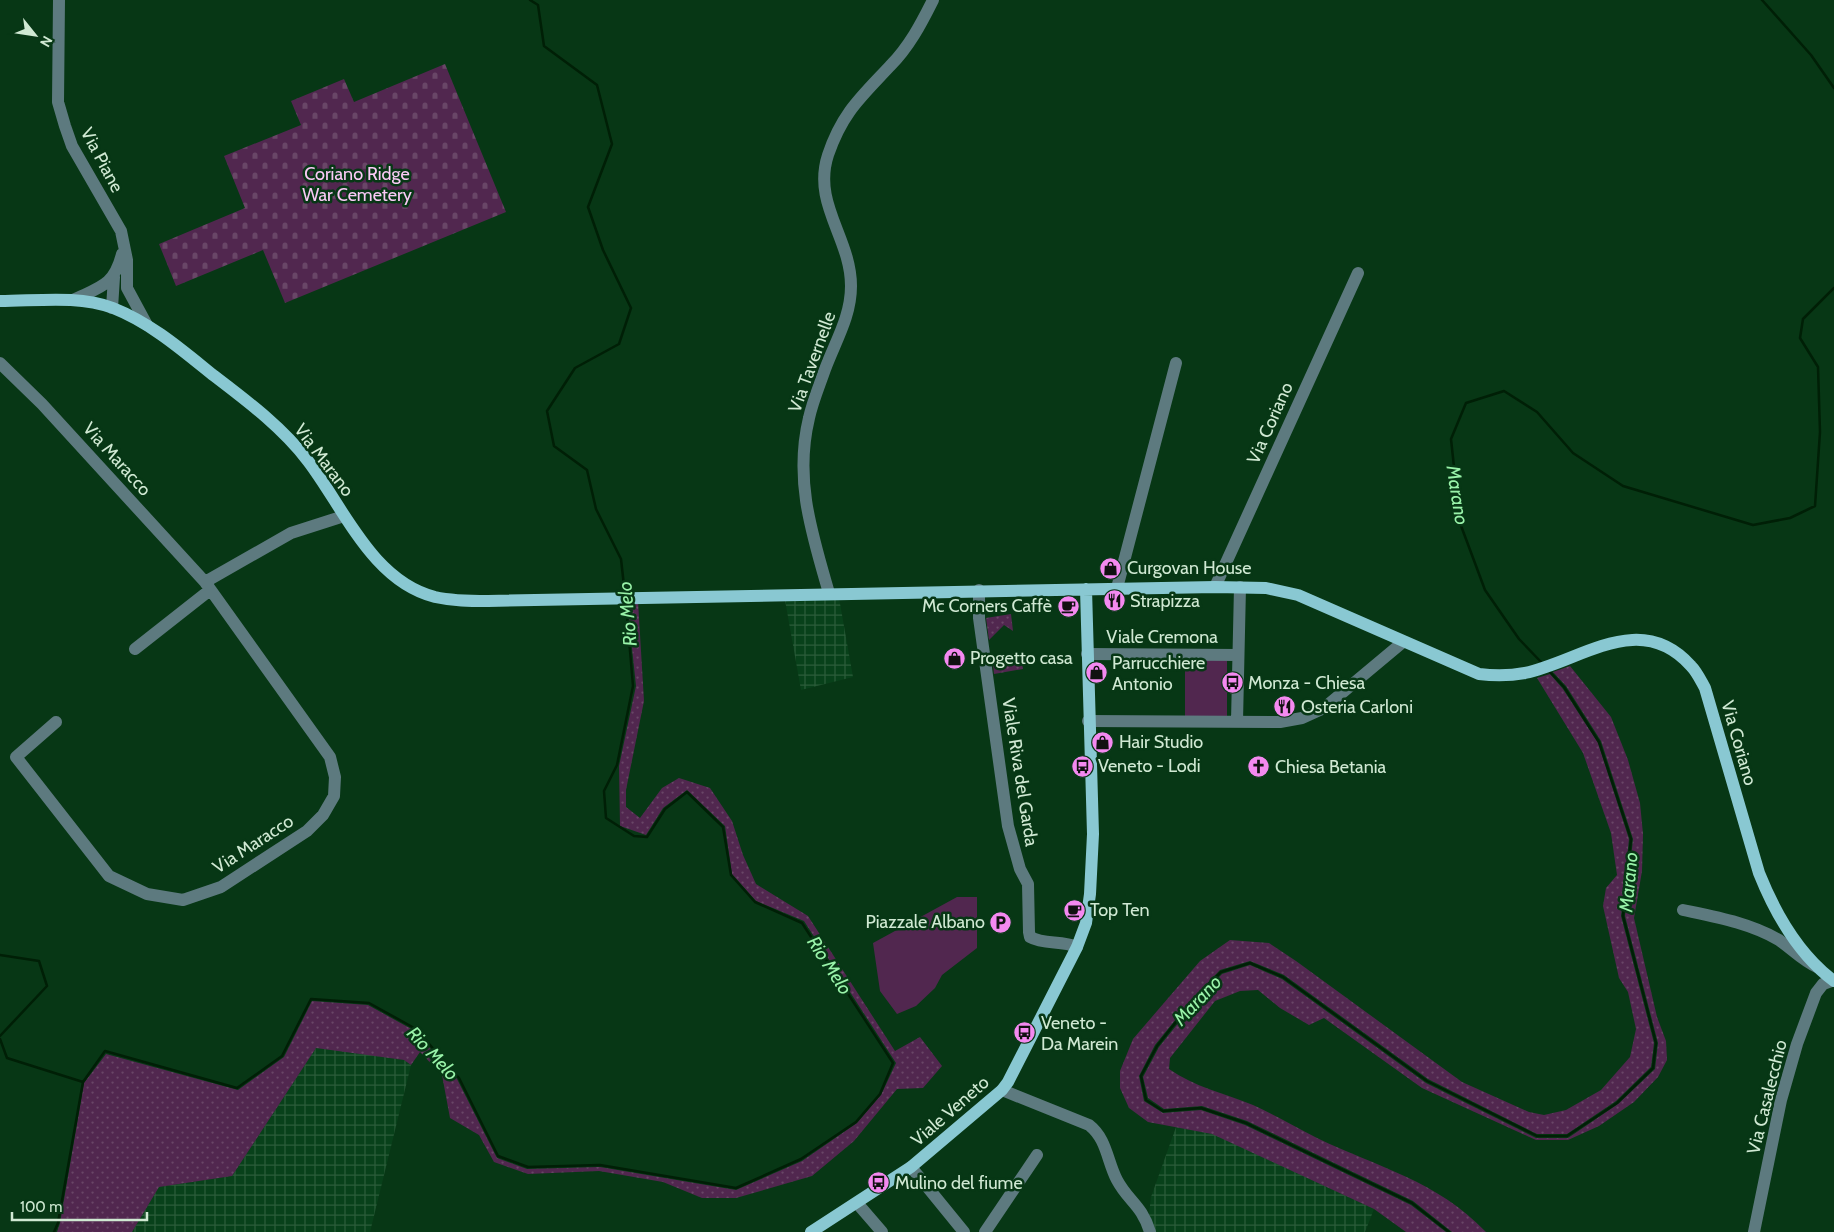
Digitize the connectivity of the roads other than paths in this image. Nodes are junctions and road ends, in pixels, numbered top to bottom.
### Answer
1 (60, 0) edge
2 (933, 0) edge
3 (1358, 273) dead end
4 (120, 280) junction
5 (73, 300) junction
6 (0, 301) edge
7 (112, 308) junction
8 (148, 325) junction
9 (0, 363) edge
10 (1176, 363) dead end
11 (344, 516) junction
12 (208, 586) junction
13 (1215, 587) junction
14 (1240, 587) junction
15 (1117, 588) junction
16 (1086, 589) junction
17 (979, 590) junction
18 (829, 593) junction
19 (1403, 642) junction
20 (135, 649) dead end
21 (1087, 654) junction
22 (1238, 655) junction
23 (1088, 721) junction
24 (56, 722) dead end
25 (1237, 722) junction
26 (1683, 910) dead end
27 (1077, 947) junction
28 (1822, 969) junction
29 (1833, 980) edge
30 (1002, 1090) junction
31 (1037, 1154) dead end
32 (911, 1167) junction
33 (857, 1203) junction
34 (811, 1232) edge
35 (882, 1232) edge
36 (964, 1232) edge
37 (985, 1232) edge
38 (1150, 1232) edge
39 (1754, 1232) edge

1 - 4 street, Via Piane
2 - 18 street, Via Tavernelle
3 - 13 street, Via Coriano
4 - 5 street
4 - 7 street, Via Piane
4 - 8 street, Via Piane
5 - 6 main road, Via Marano
5 - 7 main road, Via Marano
7 - 8 main road, Via Marano
8 - 11 main road, Via Marano
9 - 12 street, Via Maracco
10 - 15 street
11 - 12 street
11 - 18 main road, Via Marano
12 - 20 street
12 - 24 street, Via Maracco
13 - 14 main road, Via Coriano
13 - 15 main road, Via Coriano
14 - 19 main road, Via Coriano
14 - 22 street
15 - 16 main road, Via Coriano
16 - 17 main road, Via Marano
16 - 21 main road, Viale Veneto
17 - 18 main road, Via Marano
17 - 27 street, Viale Riva del Garda
19 - 25 street
19 - 28 main road, Via Coriano
21 - 22 street, Viale Cremona
21 - 23 main road, Viale Veneto
22 - 25 street
23 - 25 street
23 - 27 main road, Viale Veneto
26 - 28 street, Via Coriano
27 - 30 main road, Viale Veneto
28 - 29 main road, Via Coriano
29 - 39 street, Via Casalecchio
30 - 32 main road, Viale Veneto
30 - 38 street
31 - 37 street
32 - 33 main road, Viale Veneto
32 - 36 street
33 - 34 main road, Viale Veneto
33 - 35 street

